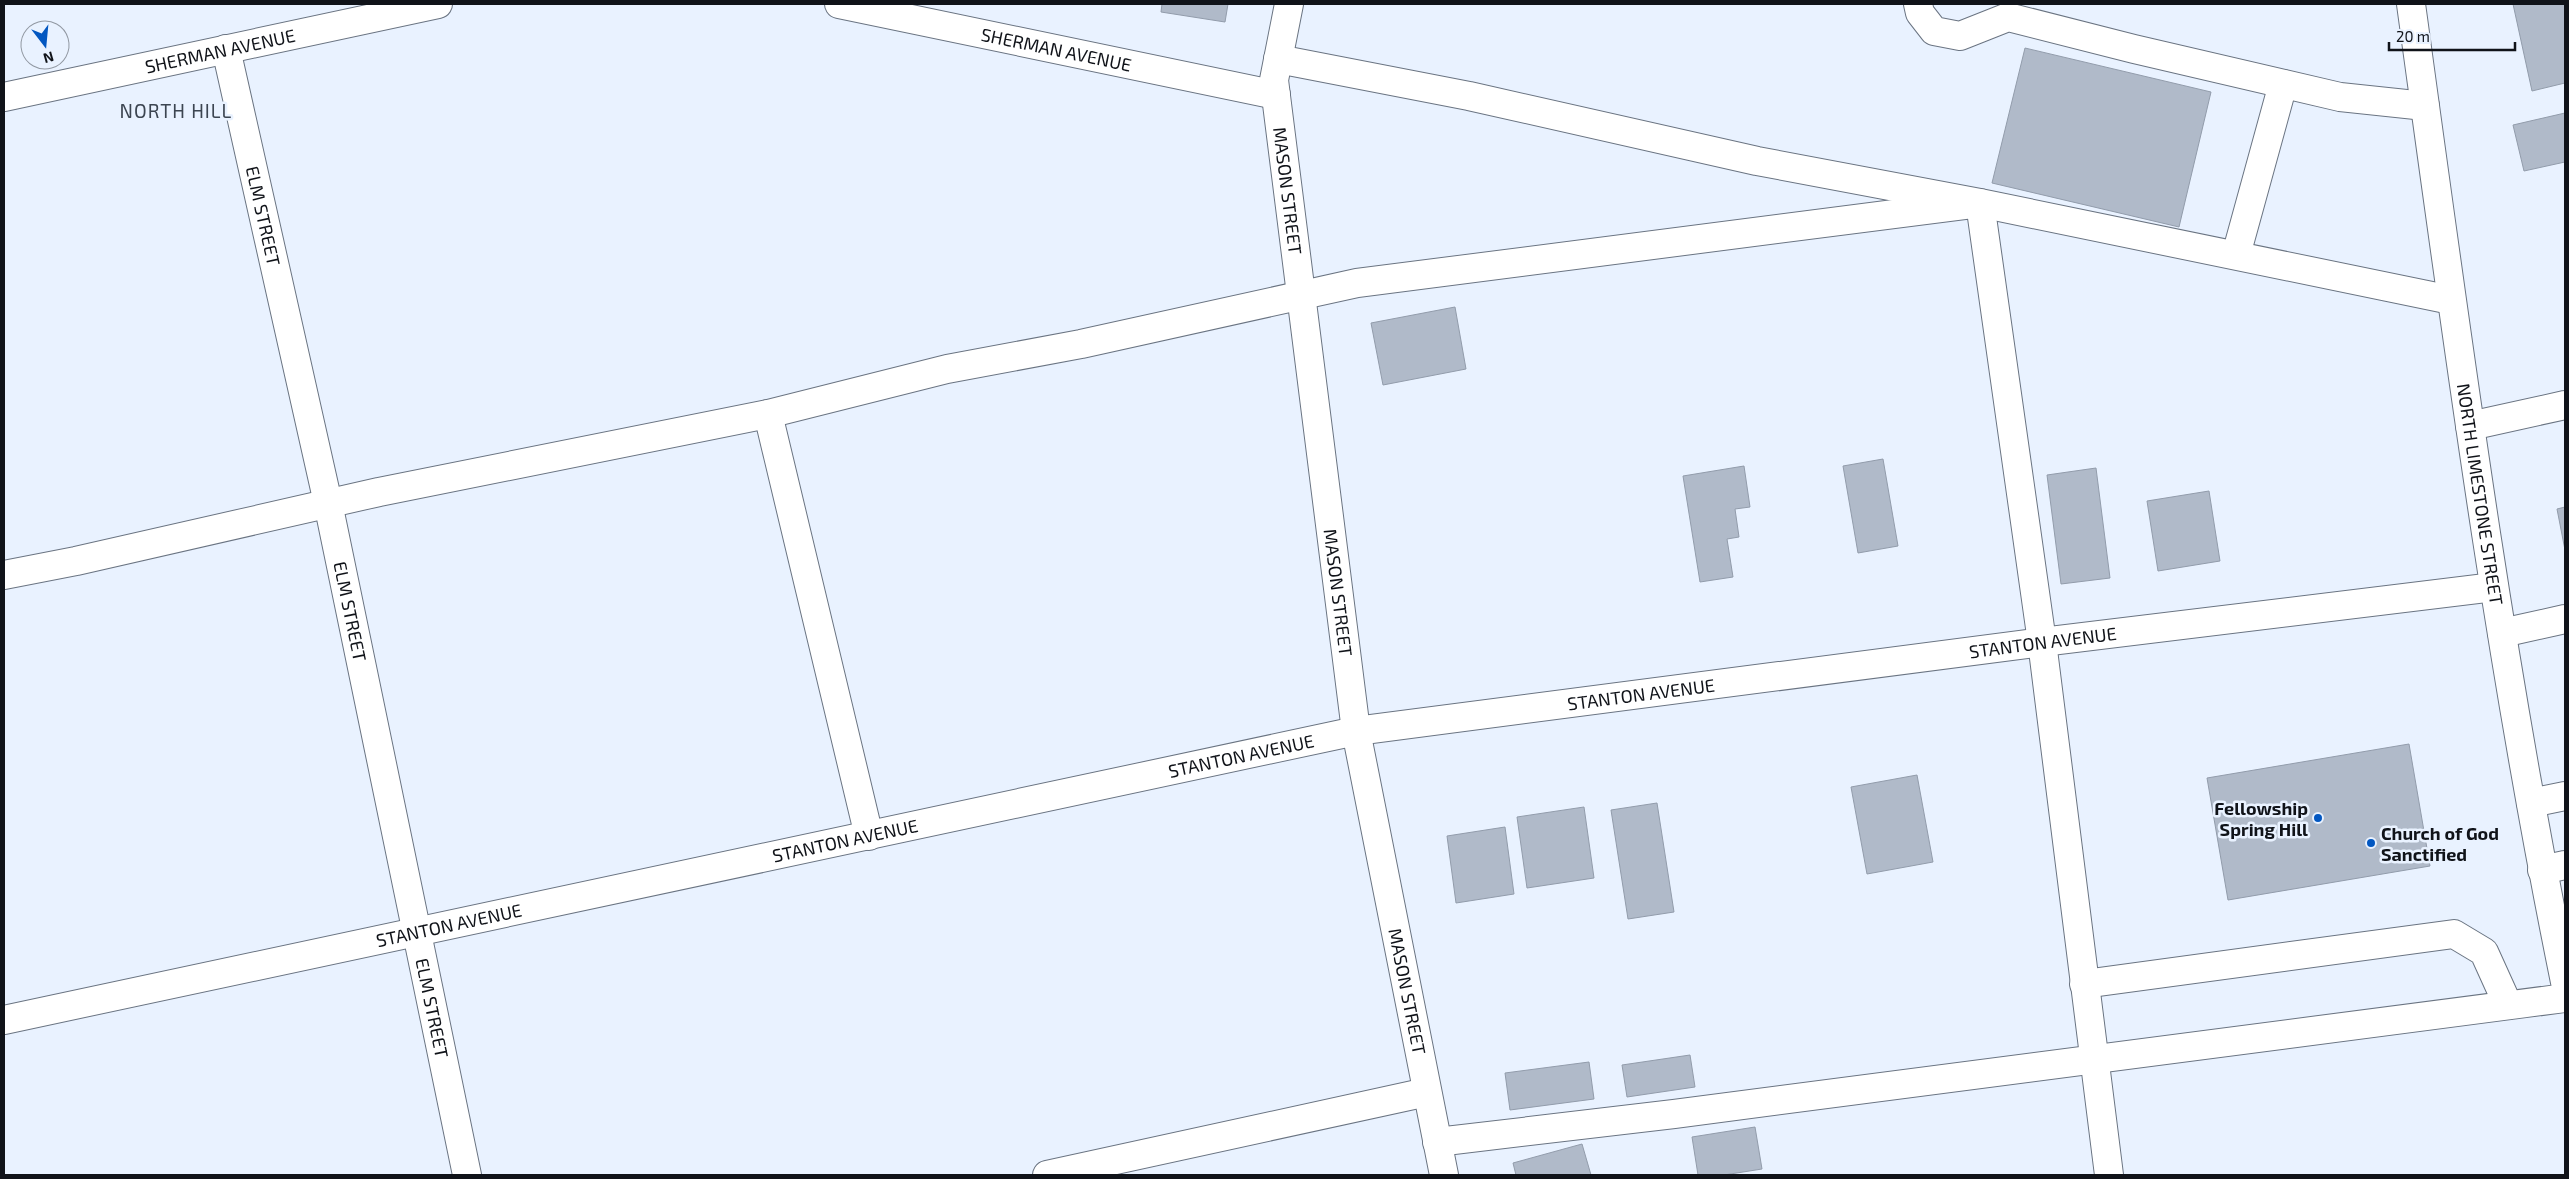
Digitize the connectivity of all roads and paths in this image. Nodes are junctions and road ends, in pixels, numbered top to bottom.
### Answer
1 (438, 4) edge
2 (839, 4) edge
3 (1289, 4) edge
4 (1918, 4) edge
5 (2411, 4) edge
6 (226, 50) junction
7 (1278, 59) junction
8 (2283, 84) junction
9 (1276, 95) junction
10 (4, 97) edge
11 (2425, 106) junction
12 (1980, 203) junction
13 (2236, 255) junction
14 (1300, 295) junction
15 (2451, 300) junction
16 (2565, 406) edge
17 (768, 414) junction
18 (2470, 426) junction
19 (328, 503) junction
20 (4, 575) edge
21 (2494, 587) junction
22 (2565, 619) edge
23 (2502, 633) junction
24 (2042, 642) junction
25 (1356, 731) junction
26 (2565, 796) edge
27 (2531, 802) junction
28 (869, 836) junction
29 (2554, 867) edge
30 (416, 933) junction
31 (2565, 982) edge
32 (2084, 984) junction
33 (2565, 998) edge
34 (2508, 1005) junction
35 (4, 1020) edge
36 (2094, 1060) junction
37 (1427, 1092) junction
38 (1437, 1142) junction
39 (467, 1175) edge
40 (1047, 1175) edge
41 (1444, 1175) edge
42 (2109, 1175) edge

1 - 6 street, SHERMAN AVENUE
2 - 9 street, SHERMAN AVENUE
3 - 7 street, MASON STREET
4 - 8 street
5 - 11 street, NORTH LIMESTONE STREET
6 - 10 street, SHERMAN AVENUE
6 - 19 street, ELM STREET
7 - 9 street, MASON STREET
7 - 12 street
8 - 11 street
8 - 13 street
9 - 14 street, MASON STREET
11 - 15 street, NORTH LIMESTONE STREET
12 - 13 street
12 - 14 street
12 - 24 street
13 - 15 street
14 - 17 street
14 - 25 street, MASON STREET
15 - 18 street, NORTH LIMESTONE STREET
16 - 18 street
17 - 19 street
17 - 28 street
18 - 21 street, NORTH LIMESTONE STREET
19 - 20 street
19 - 30 street, ELM STREET
21 - 23 street, NORTH LIMESTONE STREET
21 - 24 street, STANTON AVENUE
22 - 23 street
23 - 27 street, NORTH LIMESTONE STREET
24 - 25 street, STANTON AVENUE
24 - 32 street
25 - 28 street, STANTON AVENUE
25 - 37 street, MASON STREET
26 - 27 street
27 - 29 street, NORTH LIMESTONE STREET
28 - 30 street, STANTON AVENUE
29 - 31 street, NORTH LIMESTONE STREET
30 - 35 street, STANTON AVENUE
30 - 39 street, ELM STREET
32 - 34 street
32 - 36 street
33 - 34 street
34 - 36 street
36 - 38 street
36 - 42 street
37 - 38 street, MASON STREET
37 - 40 street
38 - 41 street, MASON STREET

